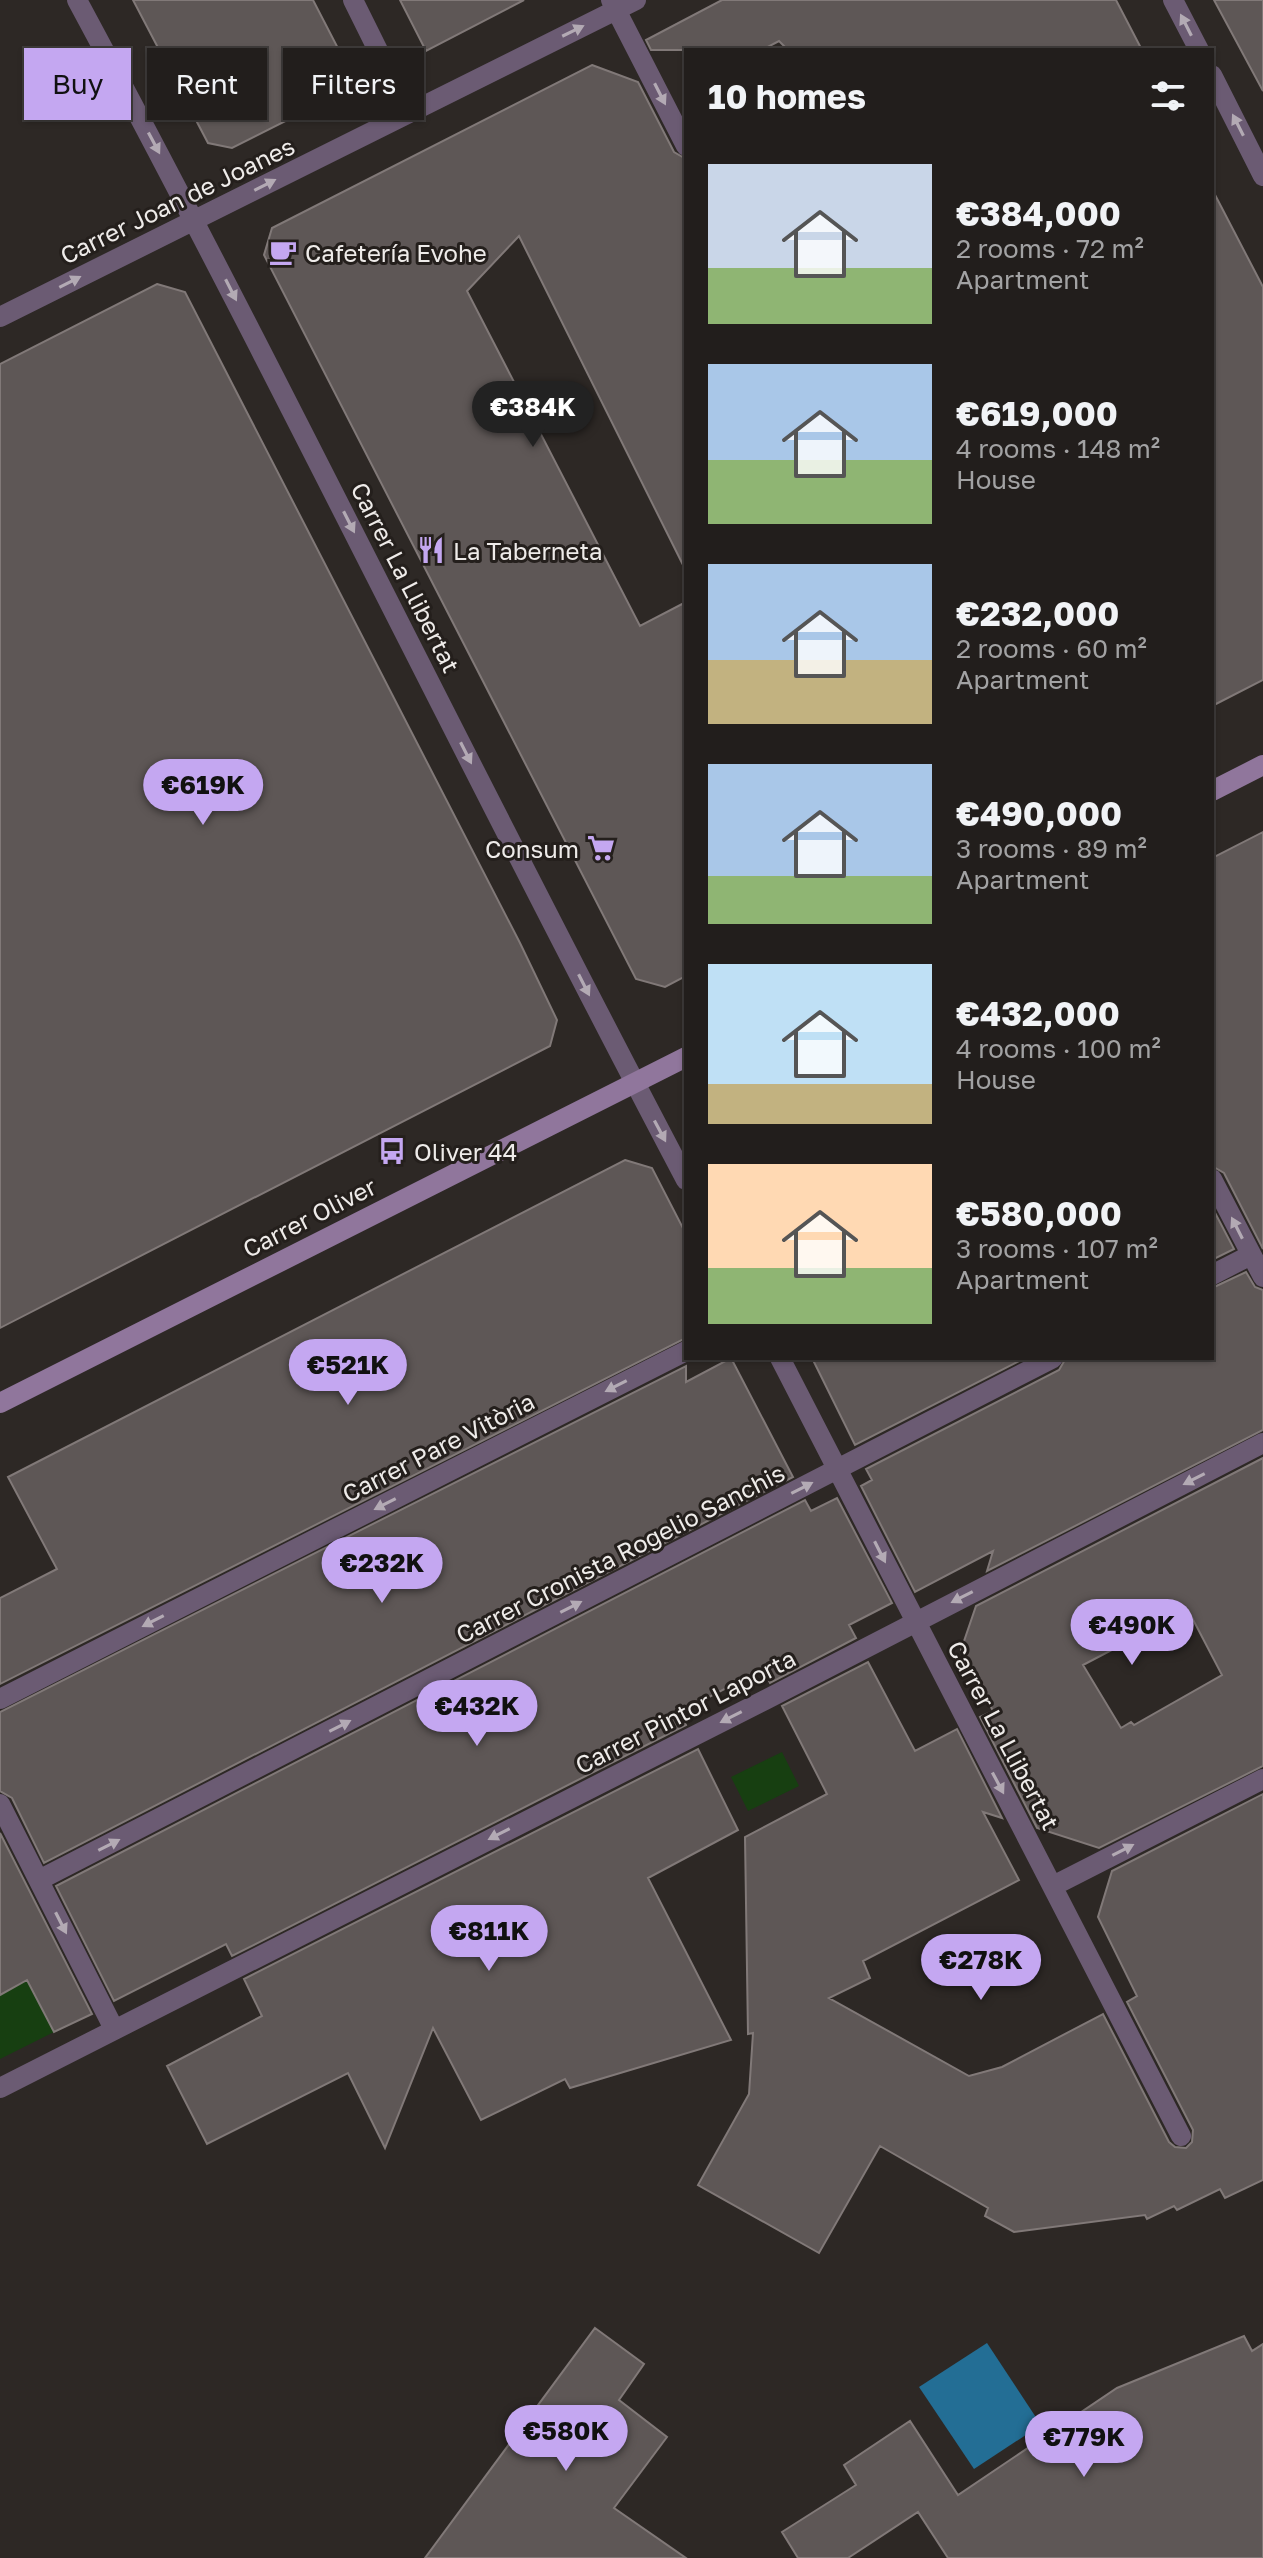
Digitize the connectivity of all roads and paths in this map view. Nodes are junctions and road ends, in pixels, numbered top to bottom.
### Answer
1 (77, 0) edge
2 (353, 0) edge
3 (636, 0) edge
4 (1173, 0) edge
5 (614, 5) edge
6 (377, 48) edge
7 (1198, 48) edge
8 (1214, 79) edge
9 (424, 105) edge
10 (395, 120) edge
11 (684, 142) edge
12 (1263, 176) edge
13 (195, 220) junction
14 (0, 317) edge
15 (1263, 765) edge
16 (1214, 790) edge
17 (684, 1058) edge
18 (634, 1082) junction
19 (684, 1176) edge
20 (1214, 1183) edge
21 (1251, 1255) junction
22 (1214, 1274) edge
23 (1263, 1277) edge
24 (684, 1352) edge
25 (781, 1360) edge
26 (1049, 1360) edge
27 (0, 1403) edge
28 (1263, 1443) edge
29 (839, 1469) junction
30 (916, 1621) junction
31 (0, 1699) edge
32 (1263, 1779) edge
33 (0, 1804) edge
34 (39, 1880) junction
35 (1053, 1886) junction
36 (114, 2029) junction
37 (0, 2088) edge
38 (1181, 2136) dead end

1 -> 13 street, Carrer La Llibertat
2 - 6 street
3 - 5 street, Carrer Joan de Joanes
7 -> 4 street
9 -> 5 street, Carrer Joan de Joanes
5 -> 11 street
12 -> 8 street
13 -> 10 street, Carrer Joan de Joanes
14 -> 13 street, Carrer Joan de Joanes
13 -> 18 street, Carrer La Llibertat
15 - 16 main road
17 - 18 main road, Carrer Oliver
18 -> 19 street, Carrer La Llibertat
18 - 27 main road, Carrer Oliver
21 -> 20 street
21 - 22 street
21 - 23 street
24 -> 31 street, Carrer Pare Vitòria
25 - 29 street, Carrer La Llibertat
26 - 29 street, Carrer Cronista Rogelio Sanchis
28 -> 30 street, Carrer Pintor Laporta
29 -> 30 street, Carrer La Llibertat
34 -> 29 street, Carrer Cronista Rogelio Sanchis
30 -> 35 street, Carrer La Llibertat
30 -> 36 street, Carrer Pintor Laporta
35 -> 32 street
33 - 34 street
34 -> 36 street
35 - 38 street, Carrer La Llibertat
36 - 37 street, Carrer Pintor Laporta

